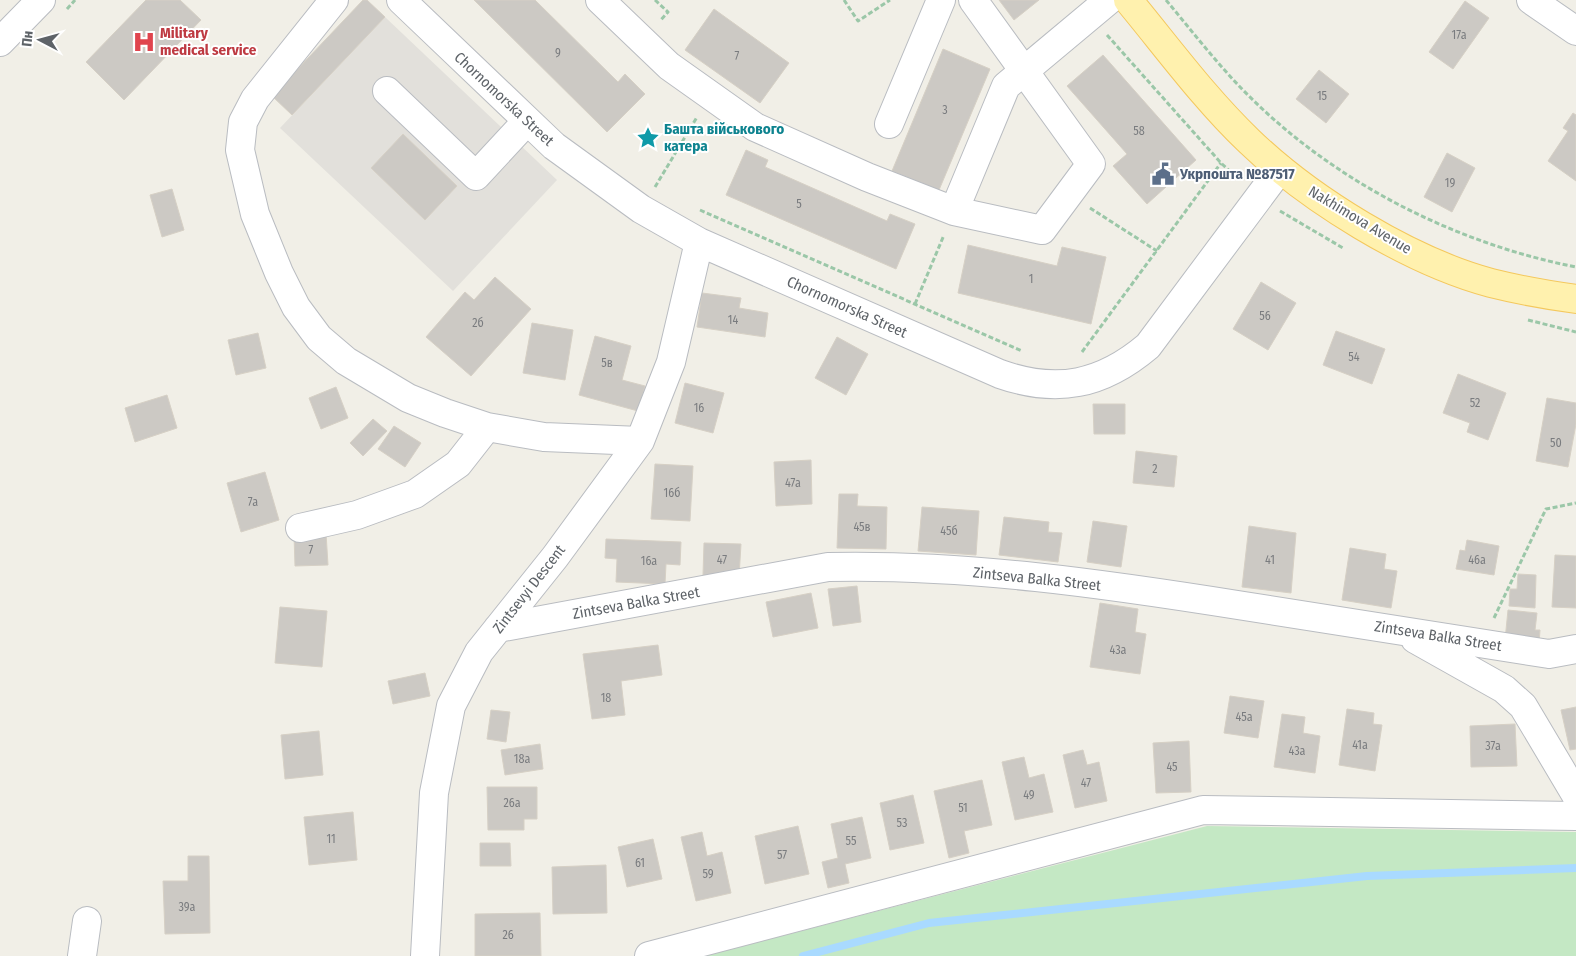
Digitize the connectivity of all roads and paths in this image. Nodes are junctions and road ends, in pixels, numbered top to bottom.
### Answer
1 (41, 0) edge
2 (334, 0) edge
3 (401, 0) edge
4 (600, 0) edge
5 (655, 0) edge
6 (844, 0) edge
7 (890, 0) edge
8 (941, 0) edge
9 (973, 0) edge
10 (1128, 0) edge
11 (1166, 0) edge
12 (1530, 0) edge
13 (1100, 8) edge
14 (668, 12) dead end
15 (1576, 32) edge
16 (0, 42) edge
17 (1024, 71) junction
18 (387, 91) dead end
19 (711, 95) junction
20 (526, 122) junction
21 (889, 124) dead end
22 (1280, 169) junction
23 (646, 184) dead end
24 (653, 189) junction
25 (662, 193) dead end
26 (1068, 194) junction
27 (694, 207) dead end
28 (954, 211) junction
29 (699, 242) junction
30 (1156, 252) junction
31 (1576, 267) edge
32 (1576, 299) edge
33 (915, 304) junction
34 (1023, 351) dead end
35 (1080, 355) dead end
36 (487, 427) junction
37 (640, 441) junction
38 (1576, 503) edge
39 (300, 528) dead end
40 (498, 628) junction
41 (1399, 630) junction
42 (1482, 643) junction
43 (1576, 650) edge
44 (1576, 794) edge
45 (1576, 816) edge
46 (87, 920) dead end
47 (82, 956) edge
48 (425, 956) edge
49 (649, 956) edge

1 - 16 street
2 - 36 street
3 - 20 street, Chornomorska Street
4 - 19 street
5 - 14 path
6 - 7 path
8 - 21 street
9 - 17 street
10 - 22 main road, Nakhimova Avenue
11 - 31 path
12 - 15 street
13 - 17 street
13 - 30 path
17 - 26 street
17 - 28 street
18 - 20 street
19 - 24 path
19 - 28 street
20 - 29 street, Chornomorska Street
22 - 29 street, Chornomorska Street
22 - 32 main road, Nakhimova Avenue
23 - 24 path
24 - 25 path
26 - 28 street
26 - 30 path
27 - 33 path
28 - 33 path
29 - 37 street, Zintsevyi Descent
30 - 35 path
33 - 34 path
36 - 37 street
36 - 39 street
37 - 40 street, Zintsevyi Descent
38 - 42 path
40 - 41 street, Zintseva Balka Street
40 - 48 street, Zintsevyi Descent
41 - 42 street, Zintseva Balka Street
41 - 44 street
42 - 43 street, Zintseva Balka Street
45 - 49 street
46 - 47 street

